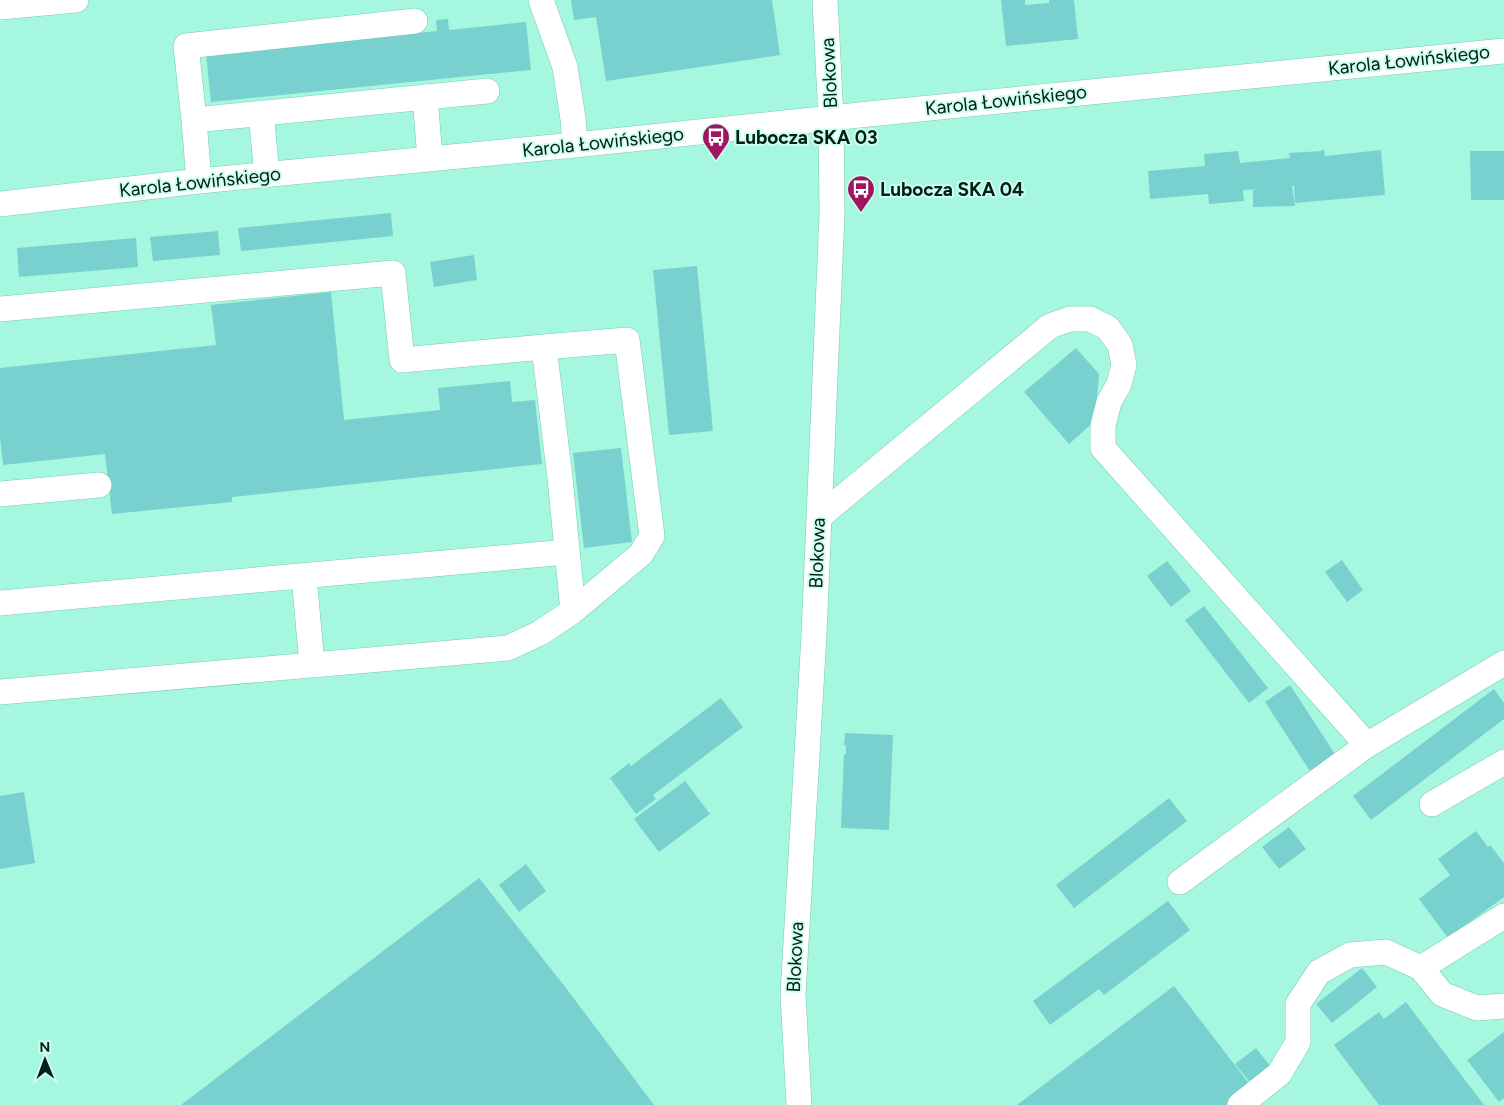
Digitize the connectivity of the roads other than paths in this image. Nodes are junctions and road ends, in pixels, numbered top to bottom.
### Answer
1 (76, 0) edge
2 (541, 0) edge
3 (825, 0) edge
4 (0, 8) edge
5 (415, 22) dead end
6 (1504, 51) edge
7 (487, 91) dead end
8 (425, 97) junction
9 (261, 113) junction
10 (831, 118) junction
11 (194, 120) junction
12 (575, 145) junction
13 (430, 159) junction
14 (267, 175) junction
15 (199, 181) junction
16 (0, 204) edge
17 (0, 309) edge
18 (544, 347) junction
19 (99, 485) dead end
20 (0, 494) edge
21 (819, 517) junction
22 (567, 552) junction
23 (304, 576) junction
24 (0, 603) edge
25 (574, 611) junction
26 (1504, 663) edge
27 (312, 665) junction
28 (0, 692) edge
29 (1367, 745) junction
30 (1502, 769) edge
31 (1432, 804) dead end
32 (1180, 882) dead end
33 (1504, 916) edge
34 (1421, 968) junction
35 (1504, 1006) edge
36 (800, 1105) edge
37 (1240, 1105) edge

1 - 4 street
2 - 12 street
3 - 10 street, Blokowa
5 - 11 street
6 - 10 street, Karola Łowińskiego
7 - 8 street
8 - 9 street
8 - 13 street
9 - 11 street
9 - 14 street
10 - 12 street, Karola Łowińskiego
10 - 21 street, Blokowa
11 - 15 street
12 - 13 street, Karola Łowińskiego
13 - 14 street, Karola Łowińskiego
14 - 15 street, Karola Łowińskiego
15 - 16 street, Karola Łowińskiego
17 - 18 street
18 - 22 street
18 - 25 street
19 - 20 street
21 - 29 street
21 - 36 street, Blokowa
22 - 23 street
22 - 25 street
23 - 24 street
23 - 27 street
25 - 27 street
26 - 29 street
27 - 28 street
29 - 32 street
30 - 31 street
33 - 34 street
34 - 35 street
34 - 37 street

